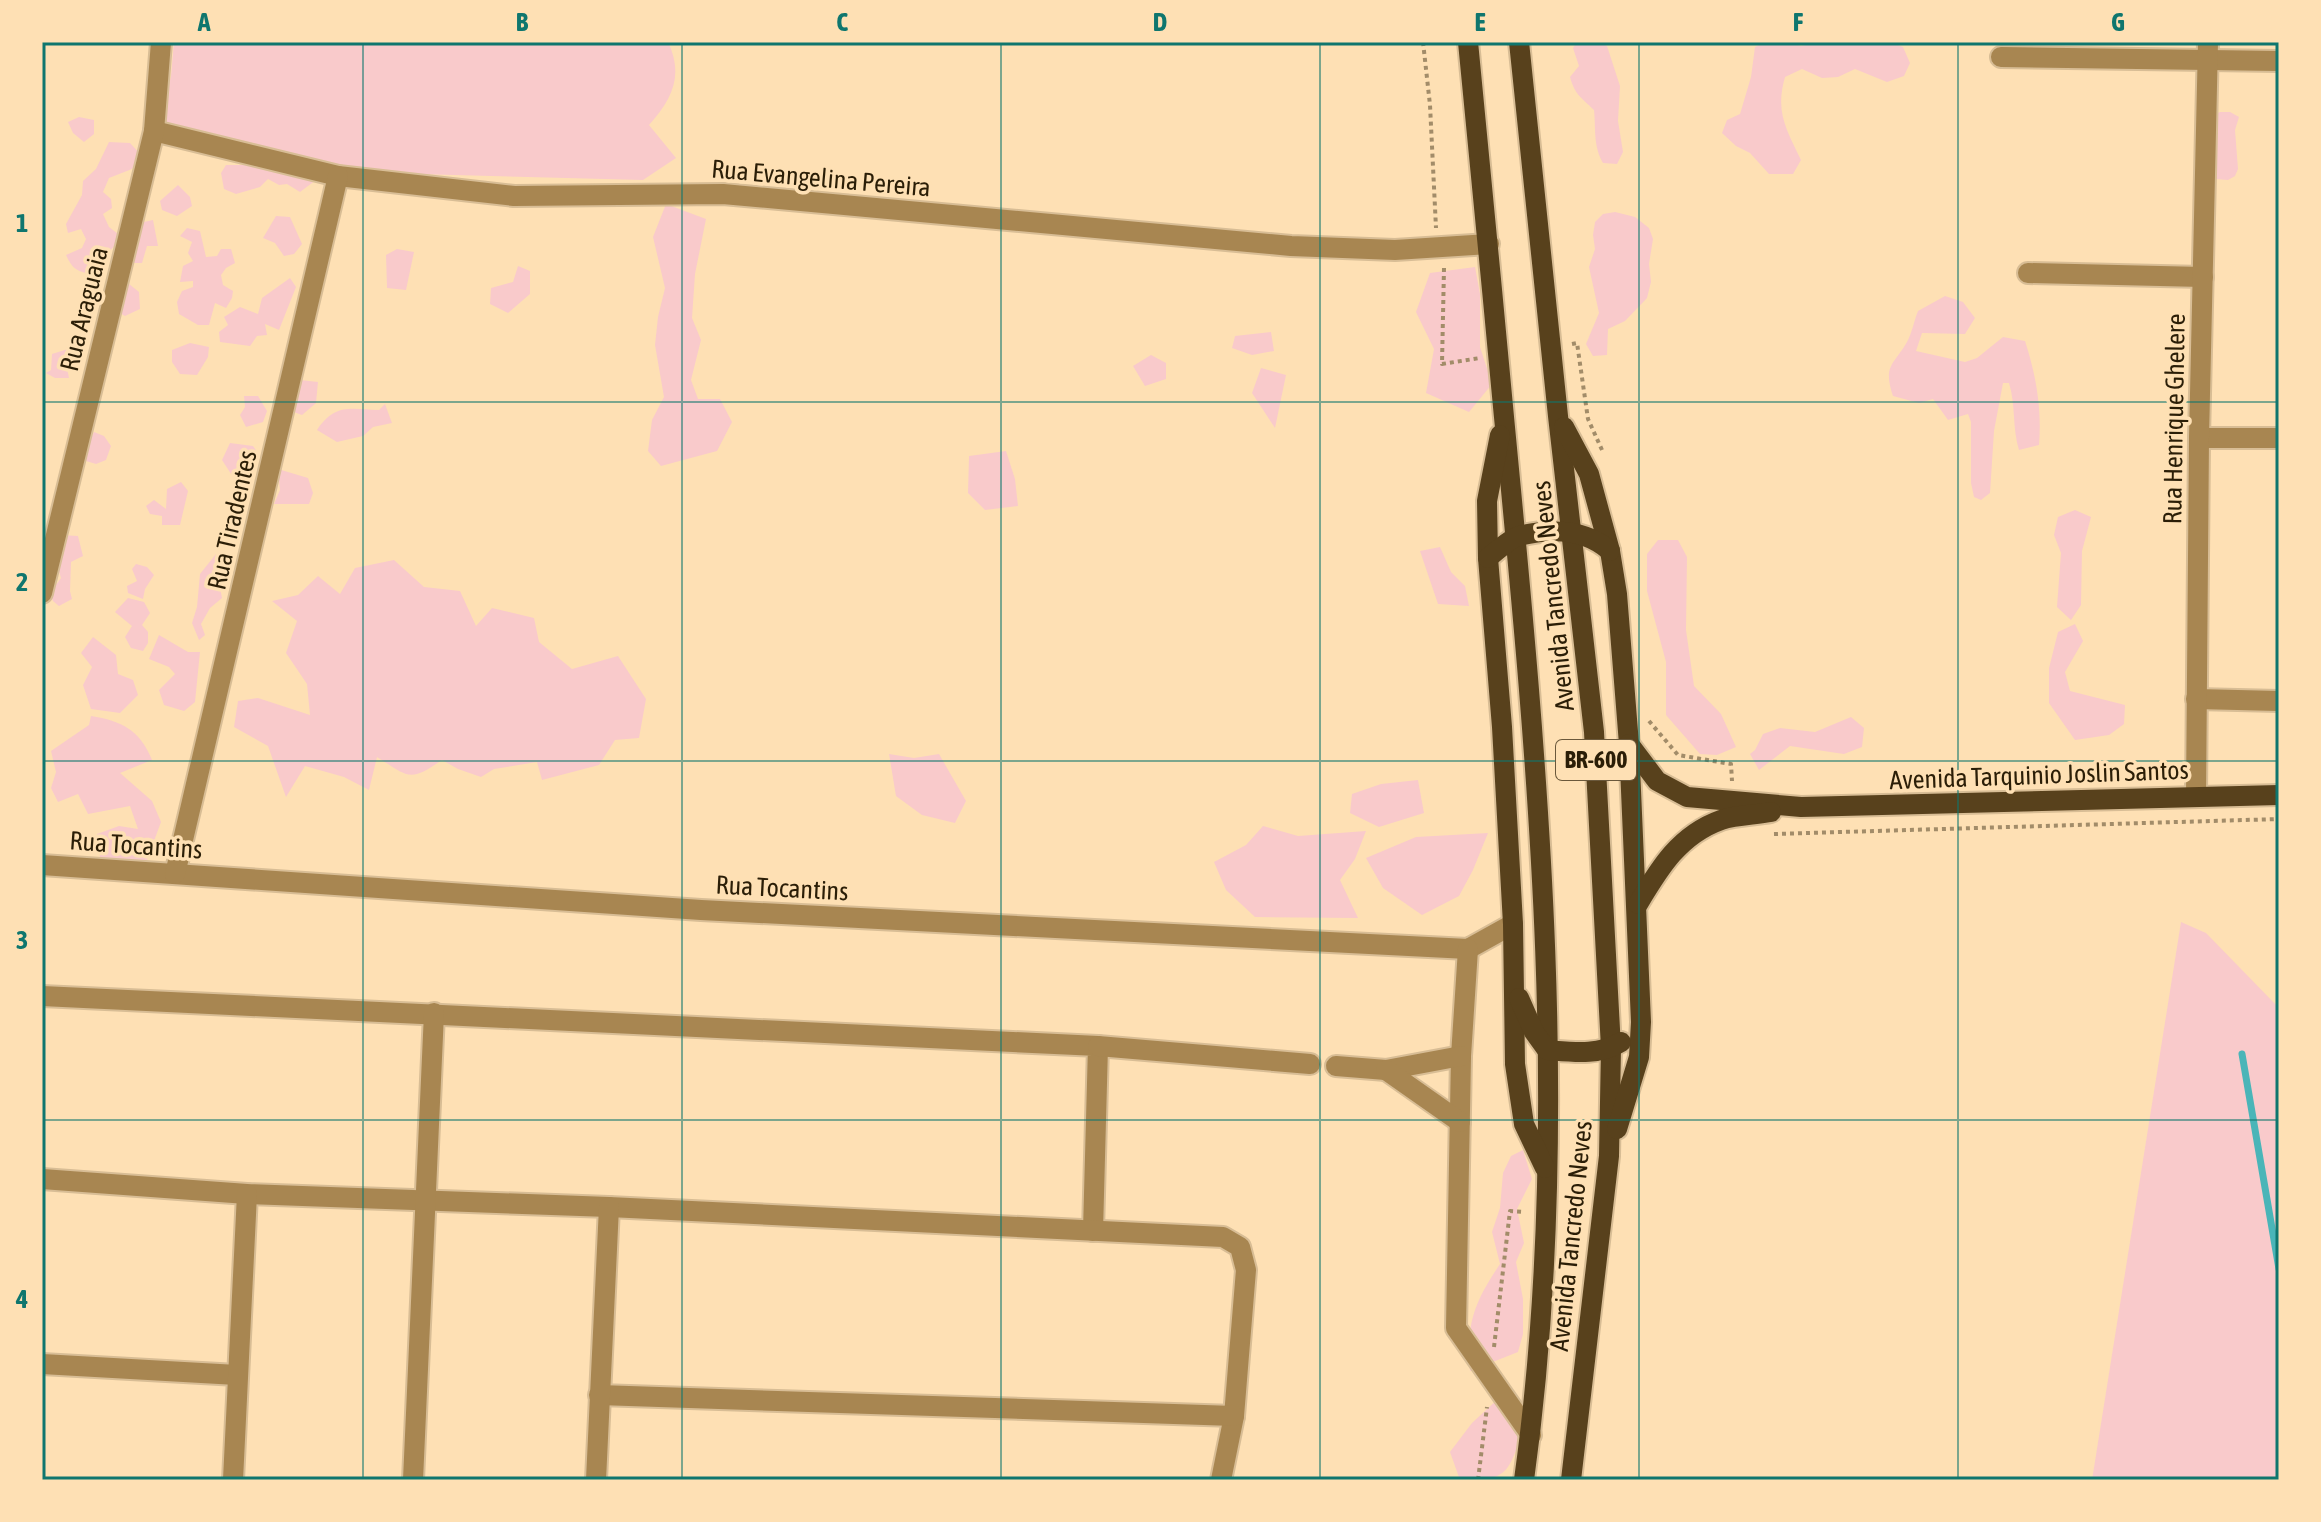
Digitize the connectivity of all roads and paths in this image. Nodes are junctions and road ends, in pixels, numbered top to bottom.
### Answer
1 (161, 42) edge
2 (1468, 42) edge
3 (1519, 42) edge
4 (2208, 51) edge
5 (2001, 57) dead end
6 (2279, 61) edge
7 (154, 131) junction
8 (338, 176) junction
9 (1489, 244) junction
10 (2028, 273) dead end
11 (2203, 277) junction
12 (1504, 416) junction
13 (1558, 416) junction
14 (2199, 438) junction
15 (2279, 438) edge
16 (1573, 530) junction
17 (1517, 536) junction
18 (1610, 551) junction
19 (1488, 558) junction
20 (42, 593) edge
21 (2196, 699) junction
22 (2279, 701) edge
23 (1629, 744) junction
24 (2279, 795) edge
25 (2196, 797) junction
26 (1801, 807) junction
27 (2279, 819) edge
28 (1767, 834) dead end
29 (42, 865) edge
30 (175, 874) junction
31 (1638, 904) junction
32 (1513, 924) junction
33 (1468, 949) junction
34 (1515, 983) junction
35 (42, 996) edge
36 (434, 1013) junction
37 (1641, 1022) junction
38 (1098, 1046) junction
39 (1611, 1048) junction
40 (1547, 1050) junction
41 (1461, 1056) junction
42 (1310, 1064) dead end
43 (1336, 1066) dead end
44 (1386, 1070) junction
45 (1460, 1122) junction
46 (1609, 1156) junction
47 (1548, 1173) junction
48 (42, 1179) edge
49 (247, 1194) junction
50 (426, 1201) junction
51 (609, 1207) junction
52 (1546, 1214) junction
53 (1093, 1231) junction
54 (42, 1364) edge
55 (237, 1375) junction
56 (1490, 1377) junction
57 (599, 1395) junction
58 (1234, 1416) junction
59 (1531, 1435) junction
60 (233, 1480) edge
61 (413, 1480) edge
62 (596, 1480) edge
63 (1221, 1480) edge
64 (1478, 1480) edge
65 (1524, 1480) edge
66 (1571, 1480) edge

1 - 7 street, Rua Araguaia
2 - 9 main road, Avenida Tancredo Neves / BR-600
3 - 13 main road, Avenida Tancredo Neves / BR-600
4 - 5 street
4 - 6 street
4 - 11 street, Rua Henrique Ghelere
7 - 8 street, Rua Evangelina Pereira
7 - 20 street, Rua Araguaia
8 - 9 street, Rua Evangelina Pereira
8 - 30 street, Rua Tiradentes
9 - 12 main road, Avenida Tancredo Neves / BR-600
10 - 11 street
11 - 14 street, Rua Henrique Ghelere
12 - 17 main road, Avenida Tancredo Neves / BR-600
12 - 19 main road
13 - 16 main road, Avenida Tancredo Neves / BR-600
13 - 18 main road
14 - 15 street
14 - 21 street, Rua Henrique Ghelere
16 - 17 main road
16 - 18 main road
16 - 39 main road, Avenida Tancredo Neves / BR-600
17 - 19 main road
17 - 40 main road, Avenida Tancredo Neves / BR-600
18 - 23 main road
19 - 32 main road
21 - 22 street
21 - 25 street, Rua Henrique Ghelere
23 - 26 main road, Avenida Tarquinio Joslin Santos
23 - 31 main road
24 - 25 main road, Avenida Tarquinio Joslin Santos
25 - 26 main road, Avenida Tarquinio Joslin Santos
26 - 31 main road, Avenida Tarquinio Joslin Santos
27 - 28 path
29 - 30 street, Rua Tocantins
30 - 33 street, Rua Tocantins
31 - 37 main road
32 - 33 street
32 - 34 main road
33 - 41 street
34 - 40 main road
34 - 47 main road
35 - 36 street
36 - 38 street
36 - 50 street
37 - 39 main road
37 - 46 main road
38 - 42 street
38 - 53 street
39 - 40 main road
39 - 46 main road, Avenida Tancredo Neves / BR-600
40 - 47 main road, Avenida Tancredo Neves / BR-600
41 - 44 street
41 - 45 street
43 - 44 street
44 - 45 street
45 - 56 street
46 - 66 main road, Avenida Tancredo Neves / BR-600
47 - 52 main road, Avenida Tancredo Neves / BR-600
48 - 49 street
49 - 50 street
49 - 55 street
50 - 51 street
50 - 61 street
51 - 53 street
51 - 57 street
52 - 56 path
52 - 59 main road, Avenida Tancredo Neves / BR-600
53 - 58 street
54 - 55 street
55 - 60 street
56 - 59 street
56 - 64 path
57 - 58 street
57 - 62 street
58 - 63 street
59 - 65 main road, Avenida Tancredo Neves / BR-600

